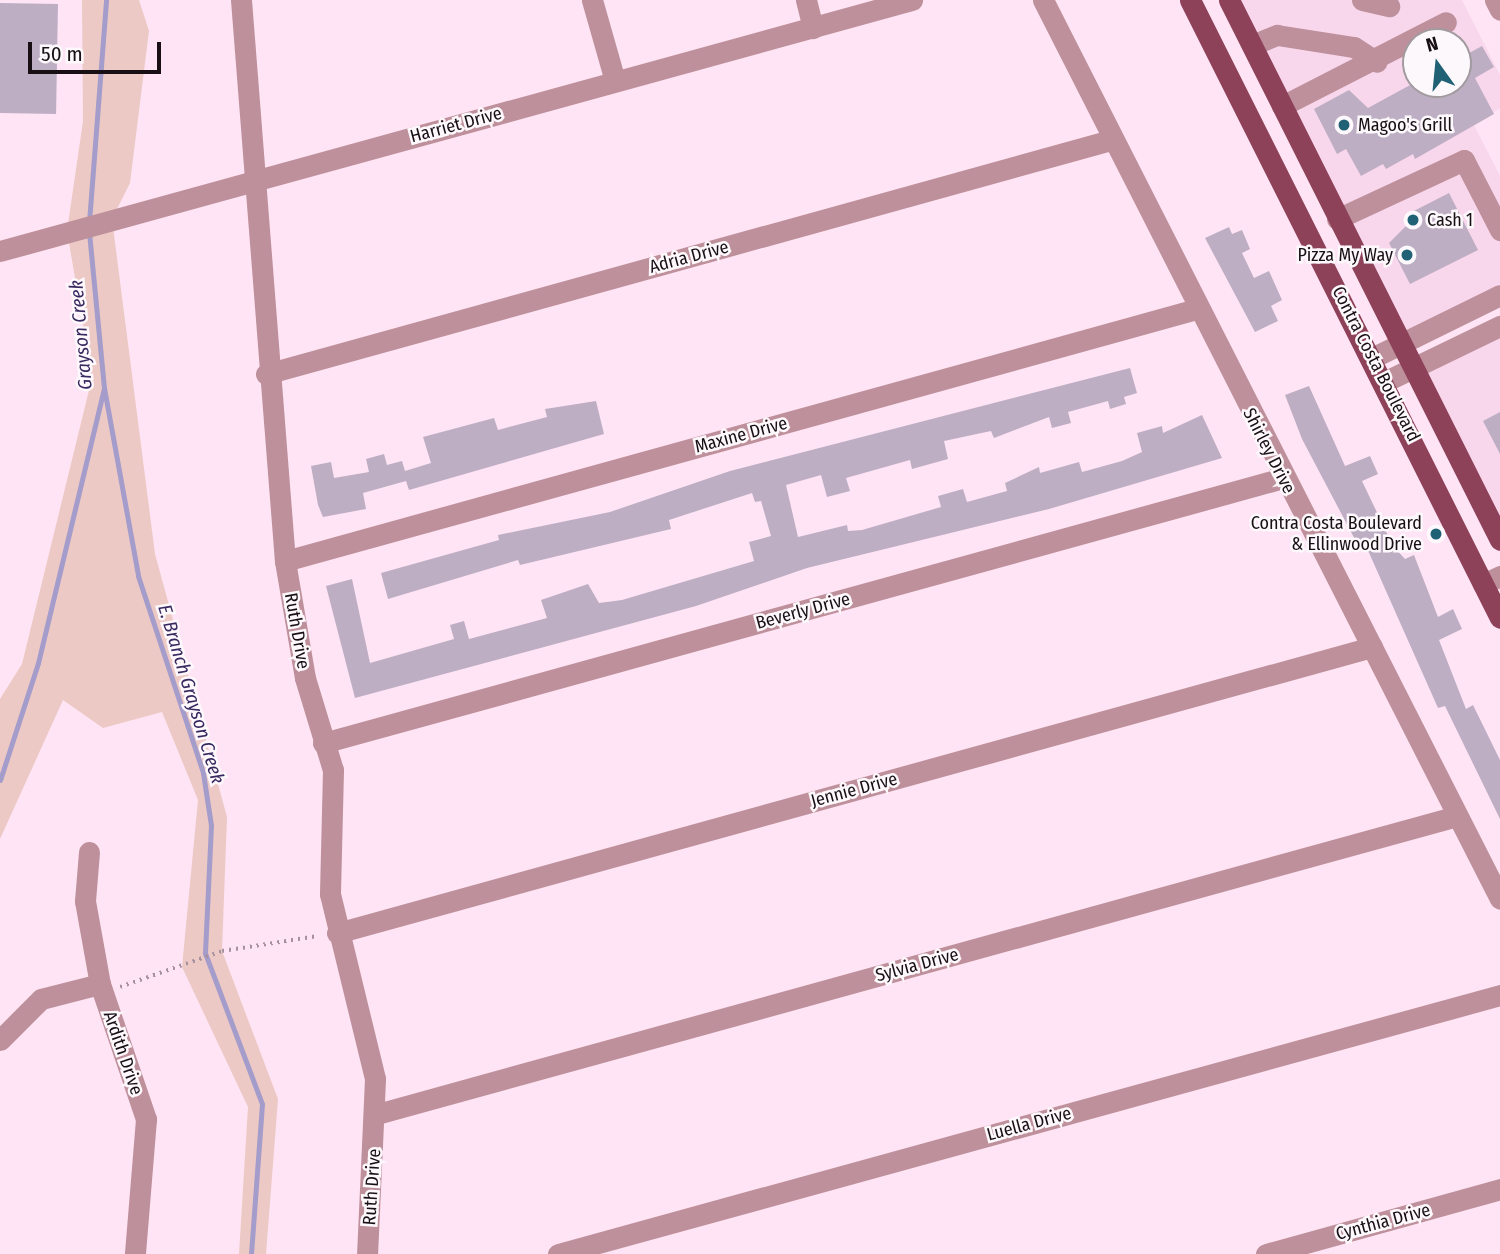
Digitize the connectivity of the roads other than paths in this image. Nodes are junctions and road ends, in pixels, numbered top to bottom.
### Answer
1 (241, 0) edge
2 (592, 0) edge
3 (806, 0) edge
4 (912, 0) edge
5 (1043, 0) edge
6 (1190, 0) edge
7 (1229, 0) edge
8 (1362, 0) edge
9 (1495, 0) edge
10 (1390, 6) dead end
11 (1500, 10) edge
12 (1446, 22) dead end
13 (813, 28) junction
14 (1252, 45) junction
15 (1377, 62) junction
16 (615, 81) junction
17 (1282, 106) junction
18 (1111, 140) junction
19 (253, 181) junction
20 (1337, 219) junction
21 (1500, 230) edge
22 (0, 251) edge
23 (1500, 295) edge
24 (1196, 309) junction
25 (1500, 326) edge
26 (1404, 342) junction
27 (1374, 357) junction
28 (1416, 368) junction
29 (266, 374) junction
30 (1386, 381) junction
31 (1283, 478) junction
32 (1500, 540) edge
33 (285, 561) junction
34 (1491, 580) edge
35 (1500, 618) edge
36 (1372, 647) junction
37 (323, 743) junction
38 (1457, 816) junction
39 (89, 852) dead end
40 (1500, 899) edge
41 (337, 933) junction
42 (101, 989) junction
43 (1500, 995) edge
44 (0, 1040) edge
45 (377, 1114) junction
46 (1500, 1189) edge
47 (135, 1254) edge
48 (367, 1254) edge
49 (558, 1254) edge
50 (1266, 1254) edge

1 - 19 street, Ruth Drive
2 - 16 street
3 - 13 street
4 - 13 street, Harriet Drive
5 - 18 street, Shirley Drive
6 - 27 main road, Contra Costa Boulevard
7 - 14 main road, Contra Costa Boulevard
8 - 10 street
9 - 11 street
12 - 15 street
13 - 16 street, Harriet Drive
14 - 15 street
14 - 17 main road, Contra Costa Boulevard
15 - 17 street
16 - 19 street, Harriet Drive
17 - 20 main road, Contra Costa Boulevard
18 - 24 street, Shirley Drive
18 - 29 street, Adria Drive
19 - 22 street, Harriet Drive
19 - 29 street, Ruth Drive
20 - 21 street
20 - 26 main road, Contra Costa Boulevard
23 - 26 street
24 - 31 street, Shirley Drive
24 - 33 street, Maxine Drive
25 - 28 street
26 - 27 street
26 - 28 main road, Contra Costa Boulevard
27 - 30 main road, Contra Costa Boulevard
28 - 30 street
28 - 32 main road, Contra Costa Boulevard
29 - 33 street, Ruth Drive
30 - 34 main road, Contra Costa Boulevard
31 - 36 street, Shirley Drive
31 - 37 street, Beverly Drive
33 - 37 street, Ruth Drive
34 - 35 main road, Contra Costa Boulevard
36 - 38 street, Shirley Drive
36 - 41 street, Jennie Drive
37 - 41 street, Ruth Drive
38 - 40 street, Shirley Drive
38 - 45 street, Sylvia Drive
39 - 42 street, Ardith Drive
41 - 45 street, Ruth Drive
42 - 44 street
42 - 47 street, Ardith Drive
43 - 49 street, Luella Drive
45 - 48 street, Ruth Drive
46 - 50 street, Cynthia Drive

